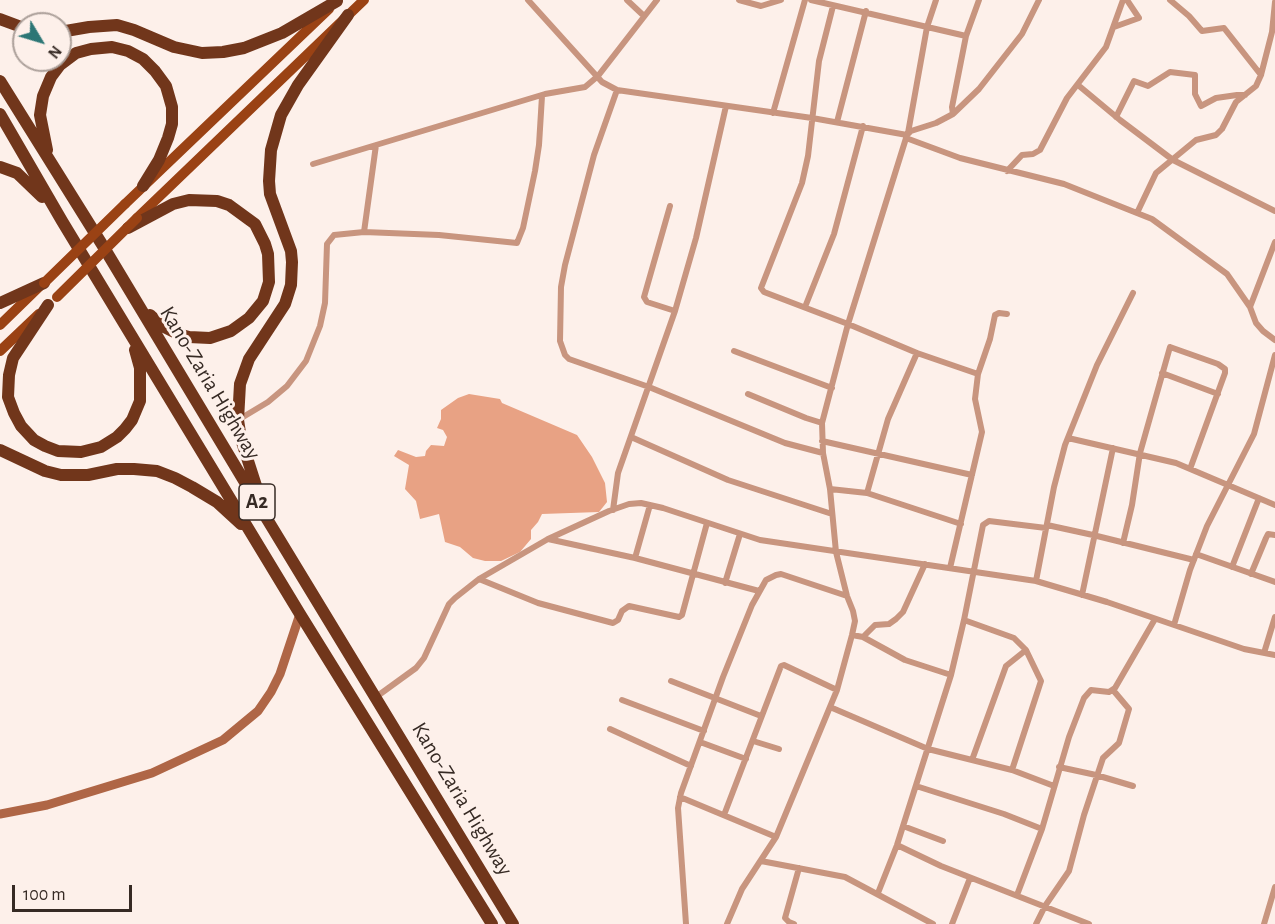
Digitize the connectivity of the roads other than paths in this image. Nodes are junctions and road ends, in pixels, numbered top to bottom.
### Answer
1 (337, 0) edge
2 (364, 0) edge
3 (528, 0) edge
4 (627, 0) edge
5 (657, 0) edge
6 (739, 0) edge
7 (782, 0) edge
8 (805, 0) edge
9 (811, 0) edge
10 (936, 0) edge
11 (979, 0) edge
12 (1039, 0) edge
13 (1125, 0) edge
14 (1170, 0) edge
15 (1275, 2) edge
16 (833, 6) junction
17 (866, 11) junction
18 (348, 15) junction
19 (644, 16) junction
20 (927, 27) junction
21 (1114, 27) junction
22 (72, 30) edge
23 (966, 36) junction
24 (1261, 75) junction
25 (598, 76) junction
26 (0, 81) edge
27 (1078, 85) junction
28 (617, 90) junction
29 (1245, 95) junction
30 (542, 96) junction
31 (726, 106) junction
32 (773, 113) junction
33 (0, 114) edge
34 (953, 114) junction
35 (1116, 117) junction
36 (812, 118) junction
37 (837, 122) junction
38 (863, 126) junction
39 (907, 135) junction
40 (376, 145) junction
41 (1173, 160) junction
42 (313, 164) dead end
43 (52, 166) junction
44 (0, 167) edge
45 (1007, 171) junction
46 (143, 186) junction
47 (670, 206) dead end
48 (1275, 211) edge
49 (1137, 213) junction
50 (62, 221) junction
51 (124, 230) junction
52 (364, 232) junction
53 (1275, 242) edge
54 (44, 283) junction
55 (1133, 293) dead end
56 (52, 301) junction
57 (137, 302) junction
58 (0, 303) edge
59 (805, 307) junction
60 (1250, 308) junction
61 (675, 311) junction
62 (1006, 314) dead end
63 (848, 324) junction
64 (0, 325) edge
65 (130, 334) junction
66 (1275, 340) edge
67 (0, 351) edge
68 (734, 351) dead end
69 (917, 353) junction
70 (1275, 355) edge
71 (1162, 373) junction
72 (978, 374) junction
73 (649, 387) junction
74 (832, 388) junction
75 (1218, 393) junction
76 (748, 394) dead end
77 (238, 420) junction
78 (822, 423) junction
79 (631, 437) junction
80 (1068, 438) junction
81 (822, 441) junction
82 (1113, 448) junction
83 (0, 450) edge
84 (823, 453) junction
85 (877, 453) junction
86 (1140, 453) junction
87 (1190, 469) junction
88 (972, 475) junction
89 (1227, 485) junction
90 (830, 489) junction
91 (867, 493) junction
92 (1259, 498) junction
93 (650, 505) junction
94 (1275, 505) edge
95 (612, 510) junction
96 (832, 514) junction
97 (267, 519) junction
98 (707, 523) junction
99 (961, 524) junction
100 (1046, 527) junction
101 (251, 533) junction
102 (740, 534) junction
103 (1094, 535) junction
104 (1275, 535) edge
105 (548, 539) junction
106 (1123, 543) junction
107 (836, 552) junction
108 (1195, 557) junction
109 (635, 558) junction
110 (925, 564) junction
111 (1232, 567) junction
112 (950, 568) junction
113 (973, 572) junction
114 (693, 574) junction
115 (1251, 574) junction
116 (479, 579) junction
117 (1036, 581) junction
118 (1275, 582) edge
119 (725, 583) junction
120 (759, 591) junction
121 (1082, 595) junction
122 (847, 596) junction
123 (300, 614) junction
124 (1275, 617) edge
125 (1155, 619) junction
126 (964, 620) junction
127 (1174, 625) junction
128 (852, 635) junction
129 (863, 637) junction
130 (1026, 650) junction
131 (1264, 653) junction
132 (1275, 655) edge
133 (951, 675) junction
134 (671, 681) dead end
135 (837, 690) junction
136 (1113, 690) junction
137 (376, 697) junction
138 (716, 697) junction
139 (622, 700) dead end
140 (830, 707) junction
141 (761, 716) junction
142 (610, 729) dead end
143 (704, 731) junction
144 (753, 741) junction
145 (700, 742) junction
146 (779, 749) dead end
147 (928, 749) junction
148 (746, 759) junction
149 (972, 760) junction
150 (691, 766) junction
151 (1059, 767) junction
152 (1012, 770) junction
153 (1096, 775) junction
154 (916, 786) junction
155 (1054, 786) junction
156 (1132, 786) dead end
157 (680, 797) junction
158 (0, 814) edge
159 (724, 815) junction
160 (903, 826) junction
161 (1042, 829) junction
162 (776, 837) junction
163 (943, 841) dead end
164 (897, 845) junction
165 (761, 861) junction
166 (800, 868) junction
167 (970, 878) junction
168 (1275, 887) edge
169 (878, 893) junction
170 (1017, 895) junction
171 (1045, 906) junction
172 (1080, 923) edge
173 (492, 924) edge
174 (513, 924) edge
175 (686, 924) edge
176 (727, 924) edge
177 (794, 924) edge
178 (933, 924) edge
179 (952, 924) edge
180 (1036, 924) edge
181 (1089, 924) edge
182 (1264, 924) edge

1 - 22 highway
1 - 46 main road
2 - 18 main road
3 - 25 street
4 - 19 street
5 - 19 street
6 - 7 street
8 - 32 street
9 - 16 street
10 - 20 street
11 - 23 street
12 - 34 street
13 - 21 street
13 - 21 street
14 - 24 street
15 - 24 street
16 - 17 street
16 - 36 street
17 - 20 street
17 - 37 street
18 - 51 main road, bridge
18 - 77 highway
19 - 25 street
20 - 23 street
20 - 39 street
21 - 27 street
23 - 34 street
24 - 29 street
25 - 28 street
25 - 30 street
26 - 43 highway, Kano-Zaria Highway / A2
27 - 35 street
27 - 45 street
28 - 31 street
28 - 73 street
29 - 35 street
29 - 41 street
30 - 40 street
30 - 52 street
31 - 32 street
31 - 61 street
32 - 36 street
33 - 50 highway, Kano-Zaria Highway / A2
34 - 39 street
35 - 41 street
36 - 37 street
36 - 59 street
37 - 38 street
38 - 39 street
38 - 59 street
39 - 45 street
39 - 63 street
40 - 42 street
40 - 52 street
41 - 48 street
41 - 49 street
43 - 46 highway
43 - 57 highway, Kano-Zaria Highway / A2
44 - 50 highway
45 - 49 street
46 - 54 main road, bridge
47 - 61 street
49 - 60 street
50 - 65 highway, Kano-Zaria Highway / A2
51 - 56 main road, bridge
51 - 57 highway
52 - 77 street
53 - 60 street
54 - 58 highway
54 - 64 main road
55 - 80 street
56 - 65 highway
56 - 67 main road
57 - 97 highway, Kano-Zaria Highway / A2
59 - 63 street
60 - 66 street
61 - 73 street
62 - 72 street
63 - 69 street
63 - 74 street
65 - 101 highway, Kano-Zaria Highway / A2
68 - 74 street
69 - 72 street
69 - 85 street
70 - 89 street
71 - 75 street
71 - 75 street
71 - 86 street
72 - 88 street
73 - 79 street
73 - 84 street
74 - 78 street
75 - 87 street
76 - 78 street
77 - 97 highway
78 - 81 street
79 - 95 street
79 - 96 street
80 - 82 street
80 - 100 street
81 - 84 street
81 - 85 street
82 - 86 street
82 - 103 street
83 - 101 highway
84 - 90 street
85 - 88 street
85 - 91 street
86 - 87 street
86 - 106 street
87 - 89 street
88 - 99 street
89 - 92 street
89 - 108 street
90 - 91 street
90 - 96 street
91 - 99 street
92 - 94 street
92 - 111 street
93 - 95 street
93 - 98 street
93 - 109 street
95 - 105 street
96 - 107 street
97 - 137 highway, Kano-Zaria Highway / A2
98 - 102 street
98 - 114 street
99 - 112 street
100 - 103 street
100 - 113 street
100 - 117 street
101 - 123 highway, Kano-Zaria Highway / A2
102 - 107 street
102 - 119 street
103 - 106 street
103 - 121 street
104 - 115 street
105 - 109 street
105 - 116 street
106 - 108 street
107 - 110 street
107 - 122 street
108 - 111 street
108 - 127 street
109 - 114 street
110 - 112 street
110 - 129 street
111 - 115 street
112 - 113 street
113 - 117 street
113 - 126 street
114 - 116 street
114 - 119 street
115 - 118 street
116 - 137 street
117 - 121 street
119 - 120 street
120 - 122 street
120 - 138 street
121 - 125 street
122 - 128 street
123 - 158 street
123 - 173 highway, Kano-Zaria Highway / A2
124 - 131 street
125 - 127 street
125 - 136 street
126 - 130 street
126 - 133 street
127 - 131 street
128 - 129 street
128 - 135 street
129 - 133 street
130 - 149 street
130 - 152 street
131 - 132 street
133 - 147 street
134 - 138 street
135 - 140 street
135 - 141 street
136 - 151 street
136 - 153 street
137 - 174 highway, Kano-Zaria Highway / A2
138 - 141 street
138 - 143 street
139 - 143 street
140 - 147 street
140 - 162 street
141 - 144 street
142 - 150 street
143 - 145 street
144 - 146 street
144 - 148 street
145 - 148 street
145 - 150 street
147 - 149 street
147 - 154 street
148 - 159 street
149 - 152 street
150 - 157 street
151 - 153 street
151 - 155 street
152 - 155 street
153 - 156 street
153 - 171 street
154 - 160 street
154 - 161 street
155 - 161 street
157 - 159 street
157 - 175 street
159 - 162 street
160 - 163 street
160 - 164 street
161 - 170 street
162 - 165 street
164 - 167 street
164 - 169 street
165 - 166 street
165 - 176 street
166 - 169 street
166 - 177 street
167 - 170 street
167 - 179 street
168 - 182 street
169 - 178 street
170 - 171 street
171 - 172 street
171 - 180 street
172 - 181 street

